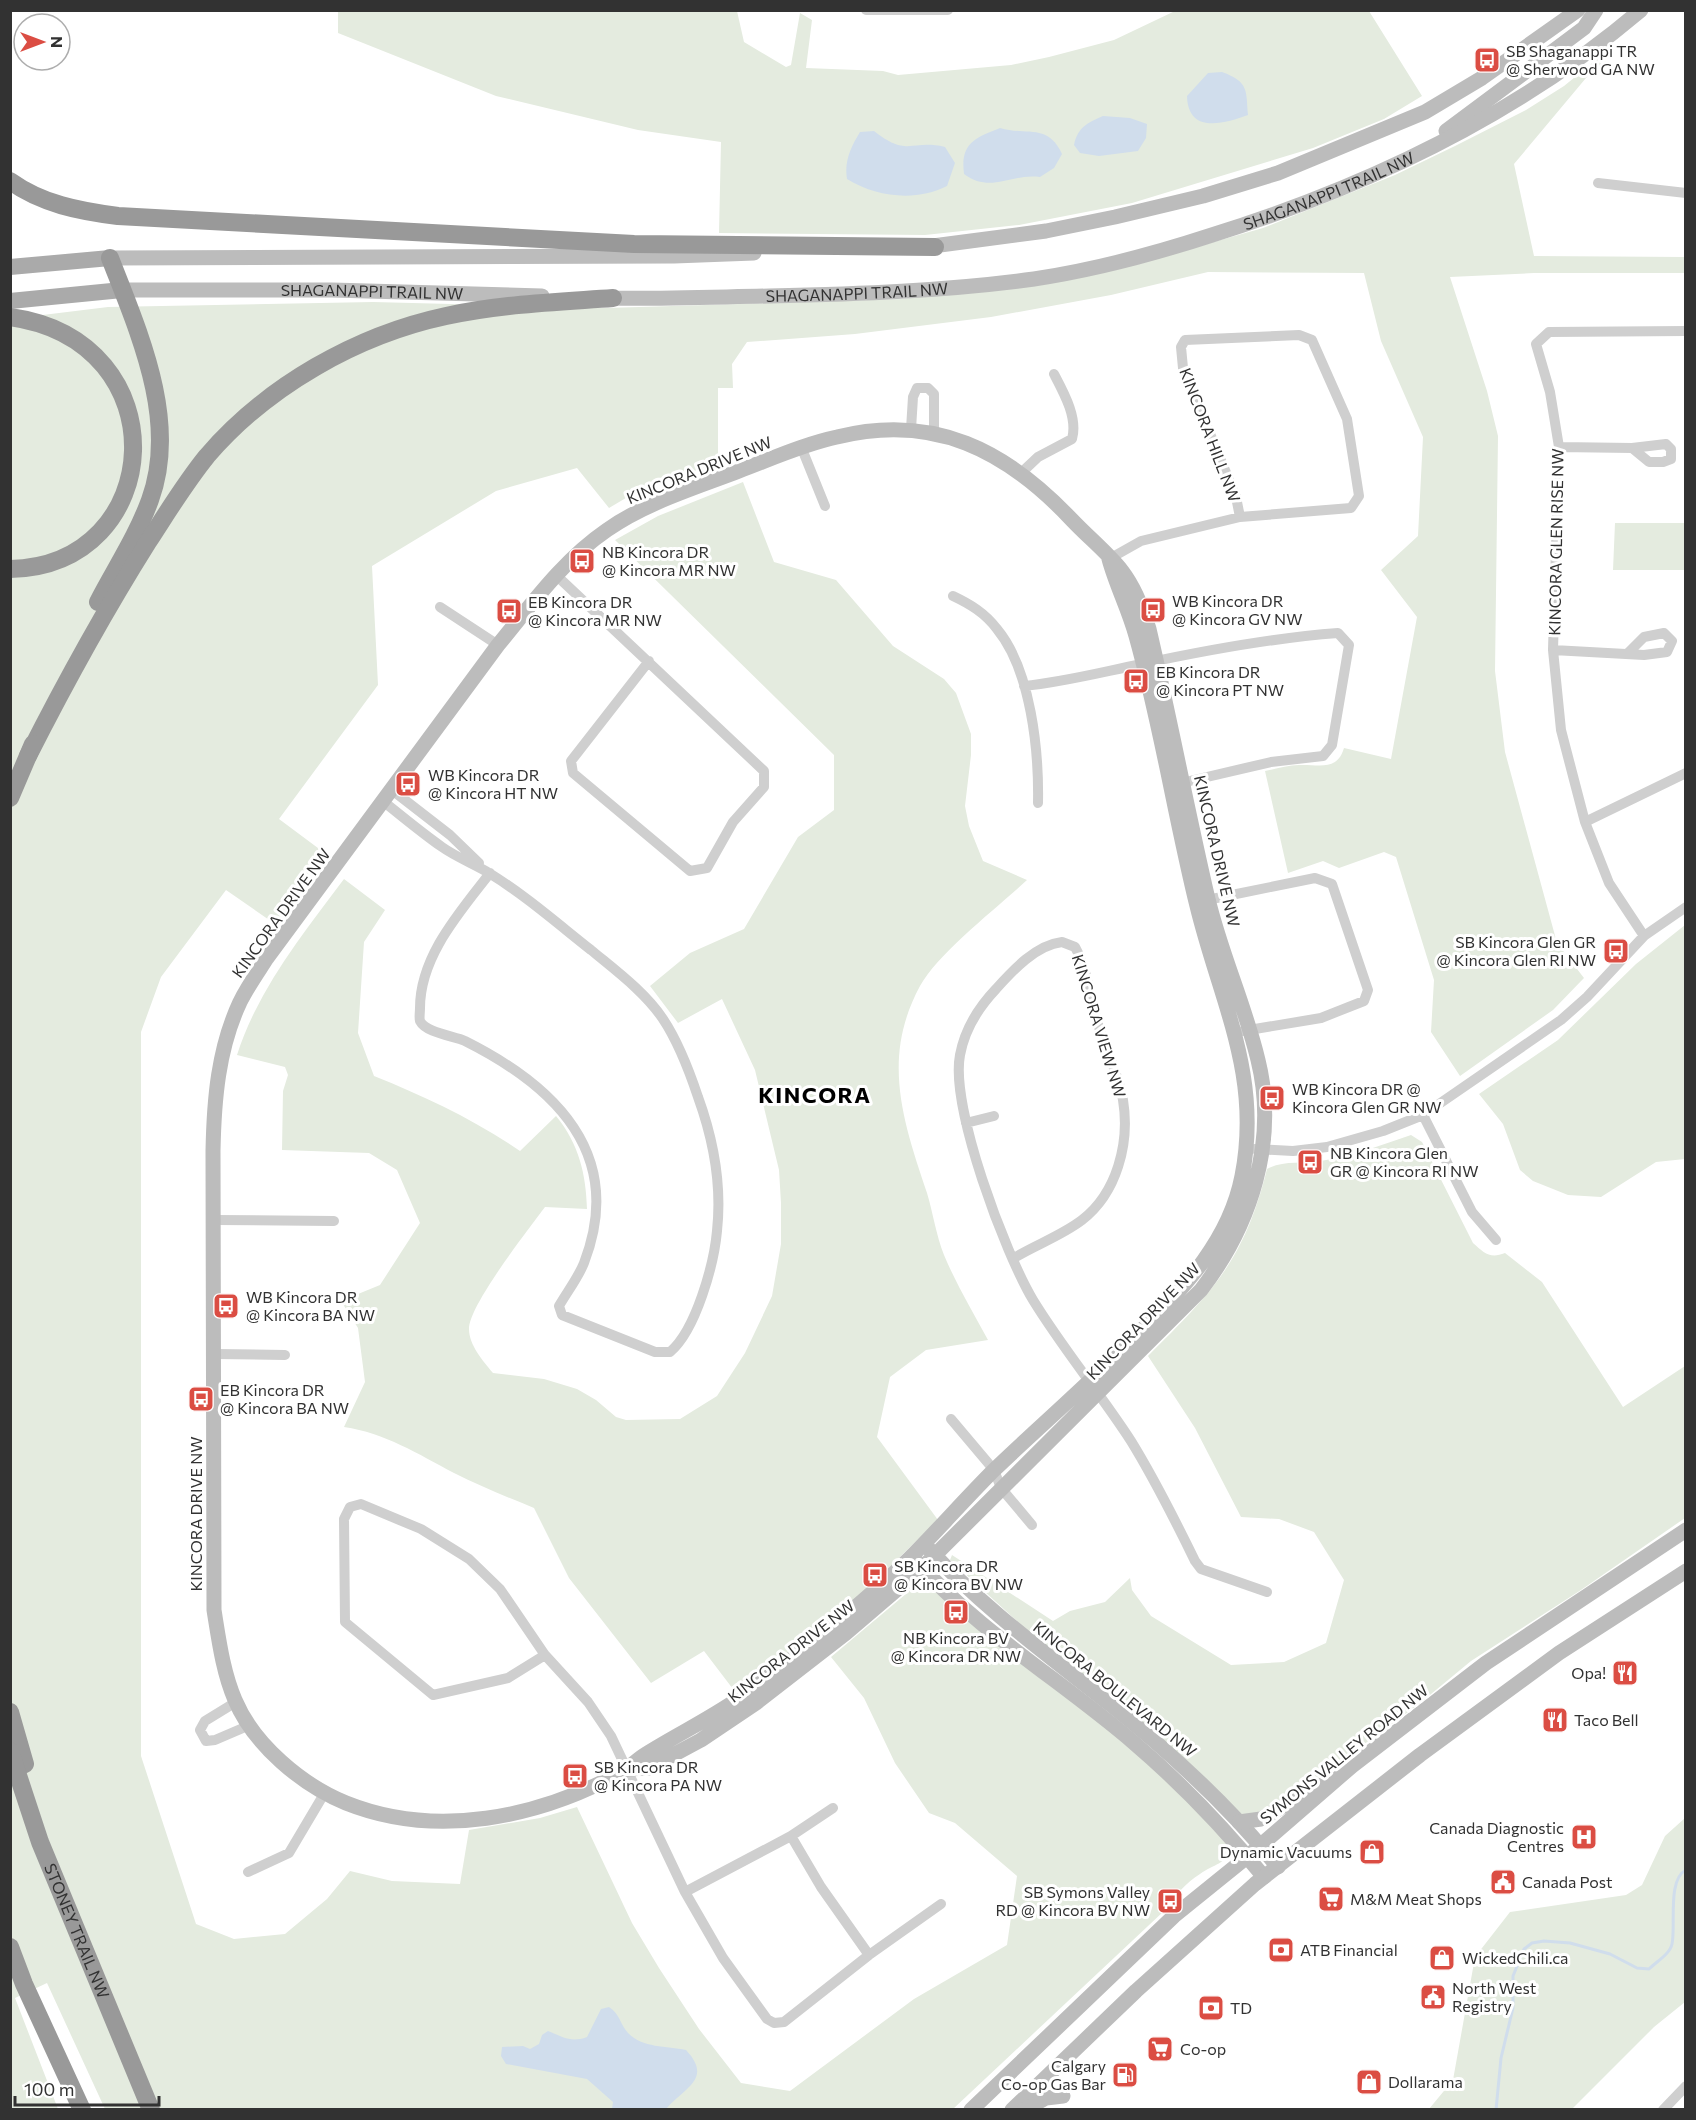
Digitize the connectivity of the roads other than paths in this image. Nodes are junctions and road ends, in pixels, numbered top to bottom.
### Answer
1 (866, 10) edge
2 (948, 10) edge
3 (1557, 10) edge
4 (1578, 10) edge
5 (1641, 10) edge
6 (1594, 12) edge
7 (1626, 22) junction
8 (1528, 45) junction
9 (1415, 154) junction
10 (10, 181) edge
11 (1598, 183) dead end
12 (1686, 193) edge
13 (935, 247) junction
14 (110, 258) junction
15 (10, 267) edge
16 (122, 290) junction
17 (614, 298) junction
18 (10, 301) edge
19 (10, 317) edge
20 (1686, 331) edge
21 (1054, 374) dead end
22 (911, 429) junction
23 (934, 432) junction
24 (1559, 447) junction
25 (1632, 448) dead end
26 (802, 449) junction
27 (1020, 474) junction
28 (825, 506) dead end
29 (1240, 517) junction
30 (1109, 559) junction
31 (10, 569) edge
32 (557, 576) junction
33 (953, 596) dead end
34 (440, 607) dead end
35 (498, 645) junction
36 (1553, 650) junction
37 (1628, 653) dead end
38 (649, 661) junction
39 (1150, 662) junction
40 (1024, 686) junction
41 (28, 756) junction
42 (1686, 773) edge
43 (1176, 784) junction
44 (388, 796) junction
45 (10, 798) edge
46 (1038, 803) dead end
47 (1585, 822) junction
48 (490, 873) junction
49 (1202, 901) junction
50 (1686, 907) edge
51 (1644, 936) junction
52 (1242, 1031) junction
53 (1423, 1115) junction
54 (994, 1116) dead end
55 (966, 1123) junction
56 (1254, 1149) junction
57 (215, 1220) junction
58 (334, 1221) dead end
59 (1496, 1240) dead end
60 (1014, 1258) junction
61 (215, 1354) junction
62 (285, 1355) dead end
63 (1094, 1388) junction
64 (951, 1419) dead end
65 (994, 1470) junction
66 (1001, 1488) junction
67 (1032, 1525) dead end
68 (1686, 1530) edge
69 (924, 1544) junction
70 (912, 1556) junction
71 (935, 1556) junction
72 (922, 1568) junction
73 (1686, 1571) edge
74 (1267, 1592) dead end
75 (545, 1655) junction
76 (236, 1702) junction
77 (10, 1712) edge
78 (250, 1725) junction
79 (10, 1751) edge
80 (1352, 1766) junction
81 (628, 1770) junction
82 (324, 1794) junction
83 (833, 1808) dead end
84 (1239, 1822) junction
85 (790, 1836) junction
86 (40, 1842) junction
87 (1260, 1845) junction
88 (1247, 1857) junction
89 (1278, 1867) junction
90 (248, 1872) dead end
91 (1264, 1877) junction
92 (685, 1892) junction
93 (941, 1904) dead end
94 (10, 1947) edge
95 (869, 1955) junction
96 (24, 1984) junction
97 (1686, 2086) edge
98 (1064, 2096) dead end
99 (71, 2109) edge
100 (82, 2109) edge
101 (152, 2109) edge
102 (970, 2109) edge
103 (1012, 2109) edge
104 (1024, 2109) edge
105 (1664, 2109) edge

1 - 2 street
3 - 8 street
4 - 8 street, SHAGANAPPI TRAIL NW
5 - 7 street, SHAGANAPPI TRAIL NW
6 - 7 street
6 - 9 street
7 - 9 street, SHAGANAPPI TRAIL NW
8 - 13 street, SHAGANAPPI TRAIL NW
9 - 17 street, SHAGANAPPI TRAIL NW
10 - 13 highway
11 - 12 street
13 - 14 street, SHAGANAPPI TRAIL NW
14 - 15 main road, SHAGANAPPI TRAIL NW
14 - 16 highway
16 - 17 street, SHAGANAPPI TRAIL NW
16 - 18 main road, SHAGANAPPI TRAIL NW
16 - 41 highway
17 - 41 highway
19 - 31 highway
20 - 24 street, KINCORA GLEN RISE NW
21 - 27 street
22 - 23 street, KINCORA DRIVE NW
22 - 23 street
22 - 26 street, KINCORA DRIVE NW
23 - 27 street, KINCORA DRIVE NW
24 - 25 street
24 - 36 street, KINCORA GLEN RISE NW
26 - 28 street
26 - 32 street, KINCORA DRIVE NW
27 - 30 street, KINCORA DRIVE NW
29 - 29 street, KINCORA HILL NW
29 - 30 street, KINCORA HILL NW
30 - 39 street, KINCORA DRIVE NW
32 - 35 street, KINCORA DRIVE NW
32 - 38 street
33 - 40 street
34 - 35 street
35 - 44 street, KINCORA DRIVE NW
36 - 37 street
36 - 47 street, KINCORA GLEN RISE NW
38 - 38 street
39 - 40 street
39 - 43 street, KINCORA DRIVE NW
39 - 43 street
40 - 46 street
41 - 45 highway
42 - 47 street
43 - 49 street, KINCORA DRIVE NW
44 - 48 street
44 - 57 street, KINCORA DRIVE NW
47 - 51 street, KINCORA GLEN RISE NW
48 - 48 street
49 - 52 street, KINCORA DRIVE NW
49 - 52 street
50 - 51 street
51 - 53 street
52 - 56 street, KINCORA DRIVE NW
53 - 56 street
53 - 59 street
54 - 55 street
55 - 60 street, KINCORA VIEW NW
55 - 60 street, KINCORA VIEW NW
56 - 63 street, KINCORA DRIVE NW
57 - 58 street
57 - 61 street, KINCORA DRIVE NW
60 - 63 street, KINCORA VIEW NW
61 - 62 street
61 - 76 street, KINCORA DRIVE NW
63 - 65 street, KINCORA DRIVE NW
63 - 66 street, KINCORA DRIVE NW
63 - 74 street, KINCORA VIEW NW
64 - 65 street
65 - 66 street
65 - 69 street, KINCORA DRIVE NW
66 - 67 street
66 - 71 street, KINCORA DRIVE NW
68 - 80 street, SYMONS VALLEY ROAD NW
69 - 70 street, KINCORA DRIVE NW
69 - 71 street, KINCORA BOULEVARD NW
70 - 72 street, KINCORA BOULEVARD NW
70 - 81 street, KINCORA DRIVE NW
71 - 72 street, KINCORA DRIVE NW
71 - 84 street, KINCORA BOULEVARD NW
72 - 81 street, KINCORA DRIVE NW
72 - 88 street, KINCORA BOULEVARD NW
73 - 89 street
75 - 75 street
75 - 81 street
76 - 78 street, KINCORA DRIVE NW
76 - 78 street
77 - 86 highway
78 - 82 street, KINCORA DRIVE NW
79 - 86 highway, STONEY TRAIL NW
80 - 84 street
80 - 87 street, SYMONS VALLEY ROAD NW
81 - 82 street, KINCORA DRIVE NW
81 - 92 street
82 - 90 street
83 - 85 street
84 - 87 street, KINCORA BOULEVARD NW
85 - 92 street
85 - 95 street
86 - 101 highway, STONEY TRAIL NW
87 - 88 street, SYMONS VALLEY ROAD NW
87 - 89 street, KINCORA BOULEVARD NW
88 - 91 street, KINCORA BOULEVARD NW
88 - 102 street, SYMONS VALLEY ROAD NW
89 - 91 street
91 - 103 street
92 - 95 street
93 - 95 street
94 - 96 highway
96 - 99 highway
96 - 100 highway
97 - 105 street
98 - 104 street

